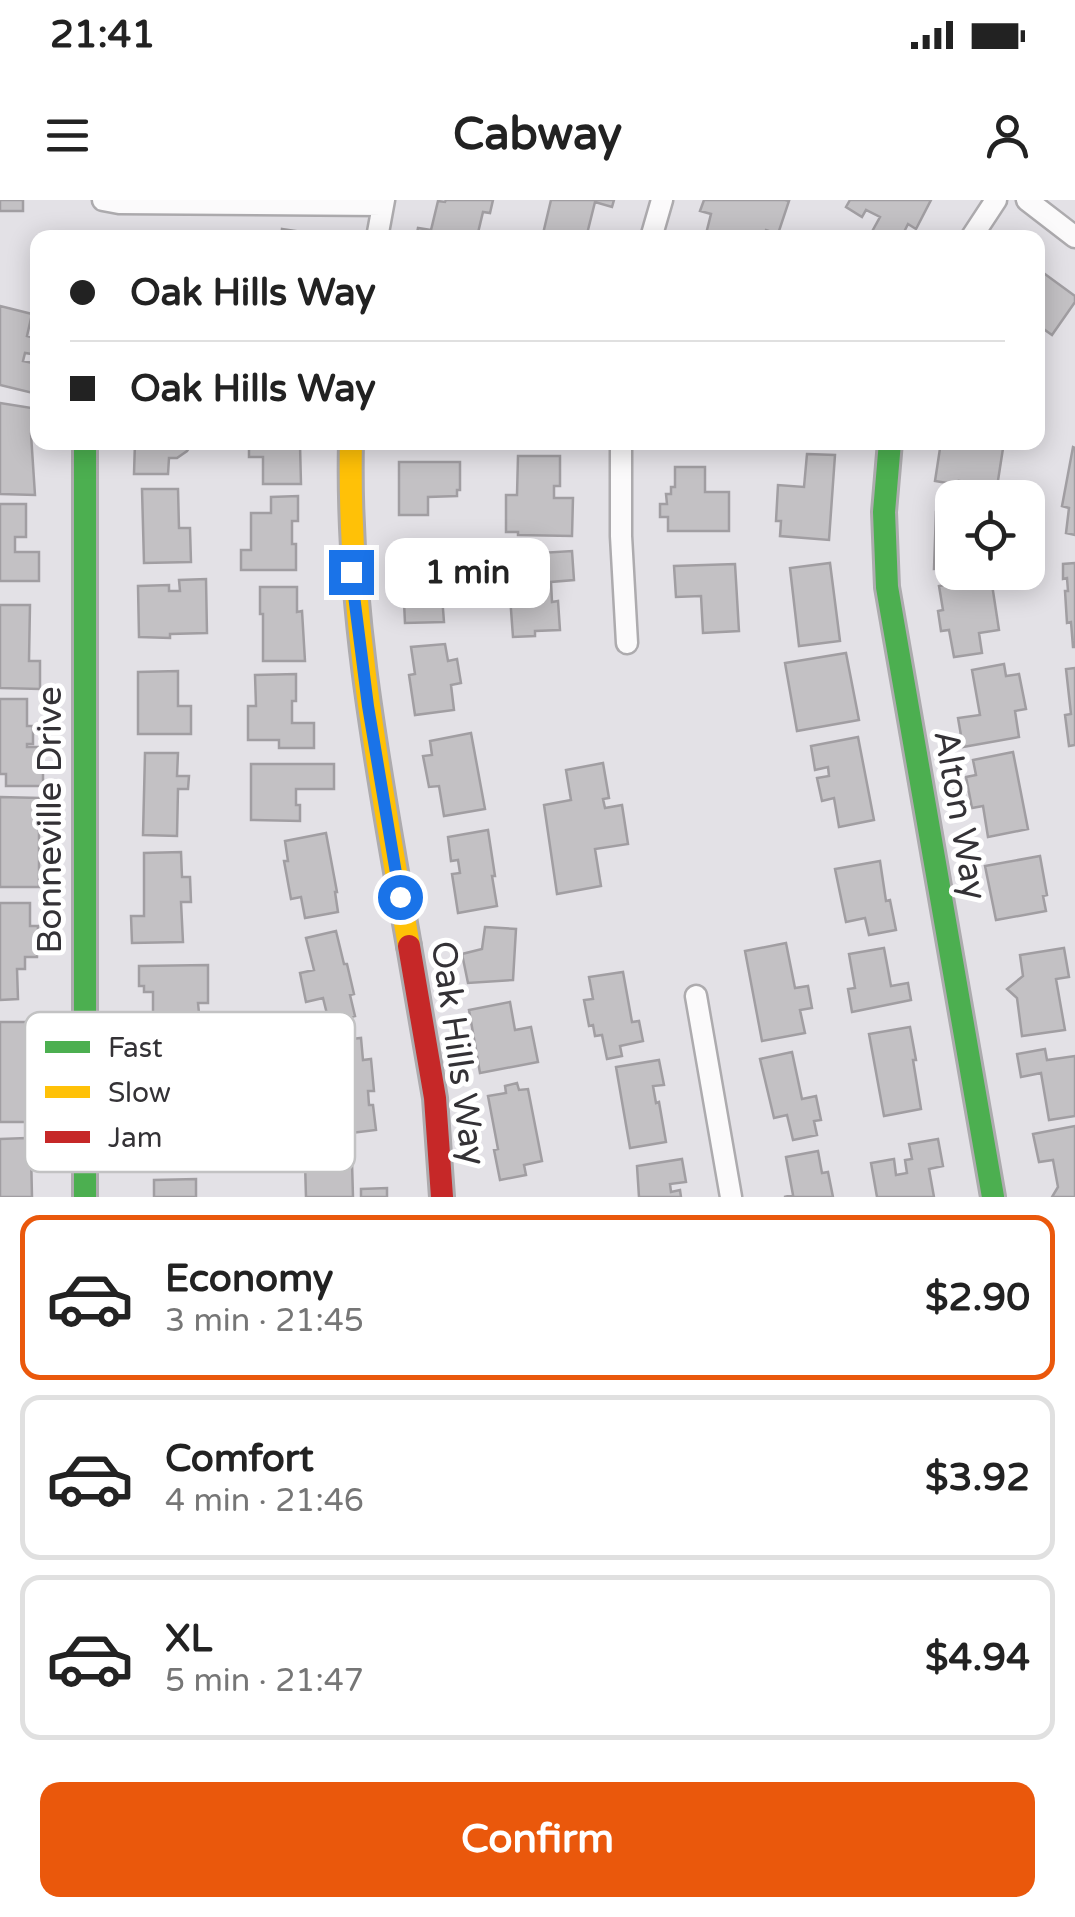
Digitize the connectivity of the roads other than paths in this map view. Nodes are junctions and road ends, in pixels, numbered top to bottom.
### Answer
1 (103, 200) edge
2 (662, 200) edge
3 (996, 200) edge
4 (1027, 200) edge
5 (384, 202) edge
6 (378, 230) edge
7 (653, 230) edge
8 (976, 230) edge
9 (1075, 237) edge
10 (85, 450) edge
11 (351, 450) edge
12 (621, 450) edge
13 (889, 450) edge
14 (627, 643) dead end
15 (696, 996) dead end
16 (85, 1012) edge
17 (442, 1197) edge
18 (732, 1197) edge
19 (993, 1197) edge

1 - 5 street
2 - 7 street
3 - 8 street
4 - 9 street
5 - 6 street
10 - 16 street, Bonneville Drive
11 - 17 street, Oak Hills Way
12 - 14 street
13 - 19 street, Alton Way
15 - 18 street

